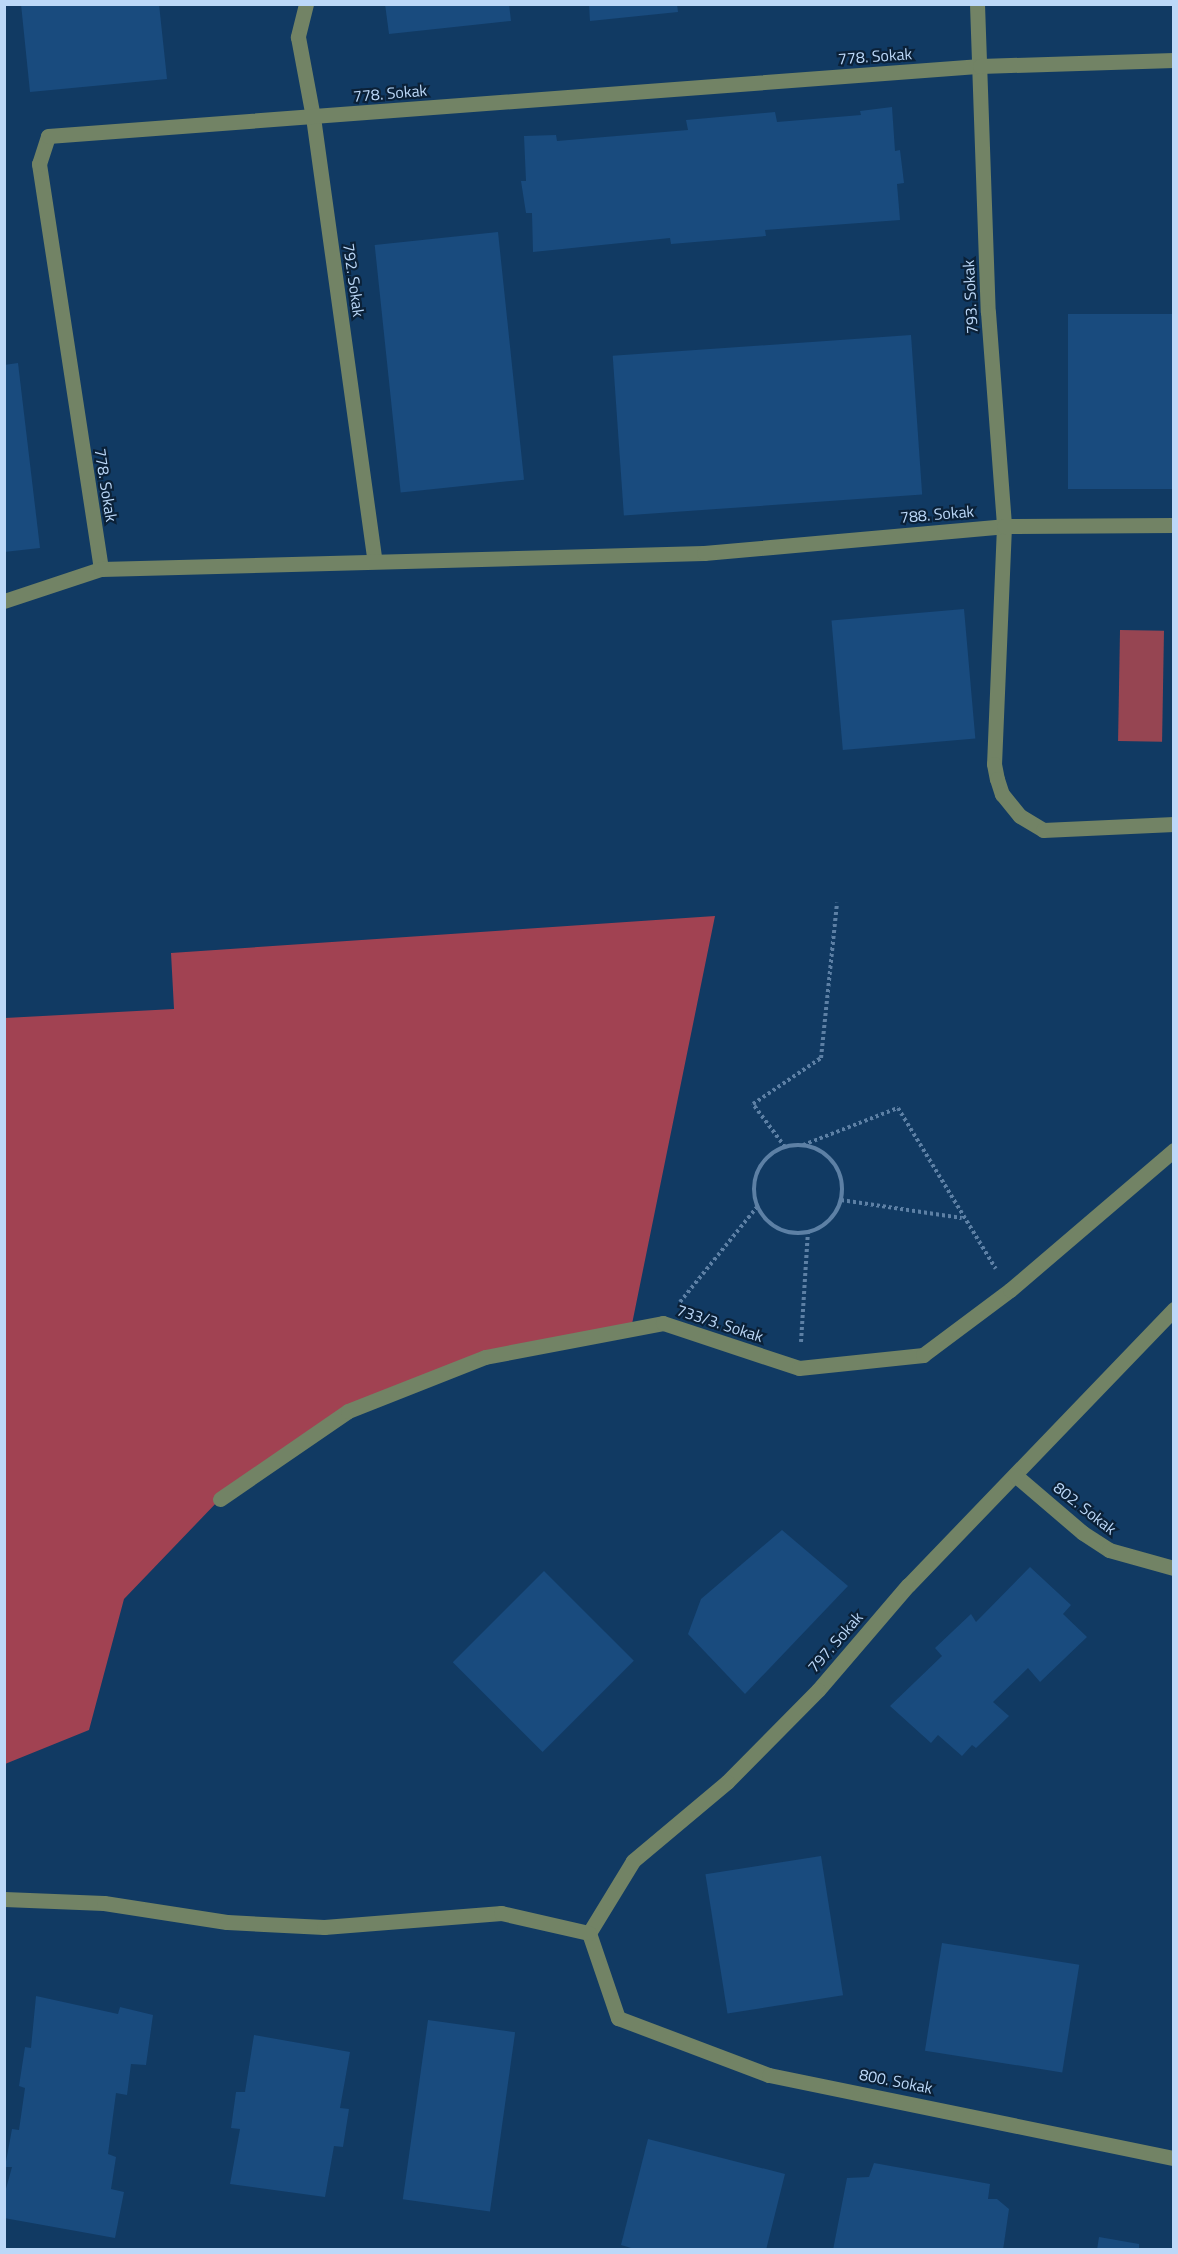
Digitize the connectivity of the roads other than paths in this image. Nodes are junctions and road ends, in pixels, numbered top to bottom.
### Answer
1 (306, 4) edge
2 (977, 4) edge
3 (1173, 60) edge
4 (980, 66) junction
5 (313, 117) junction
6 (1173, 525) edge
7 (1004, 526) junction
8 (375, 561) junction
9 (101, 569) junction
10 (4, 601) edge
11 (1173, 824) edge
12 (1173, 1150) edge
13 (1173, 1310) edge
14 (1015, 1475) junction
15 (220, 1499) dead end
16 (1173, 1568) edge
17 (4, 1899) edge
18 (589, 1933) junction
19 (1173, 2158) edge

1 - 5 street, 792. Sokak
2 - 4 street, 793. Sokak
3 - 4 street, 778. Sokak
4 - 5 street, 778. Sokak
4 - 7 street, 793. Sokak
5 - 8 street, 792. Sokak
5 - 9 street, 778. Sokak
6 - 7 street, 788. Sokak
7 - 8 street, 788. Sokak
7 - 11 street, 793. Sokak
8 - 9 street
9 - 10 street
12 - 15 street, 733/3. Sokak
13 - 14 street, 797. Sokak
14 - 16 street, 802. Sokak
14 - 18 street, 797. Sokak
17 - 18 street
18 - 19 street, 800. Sokak

